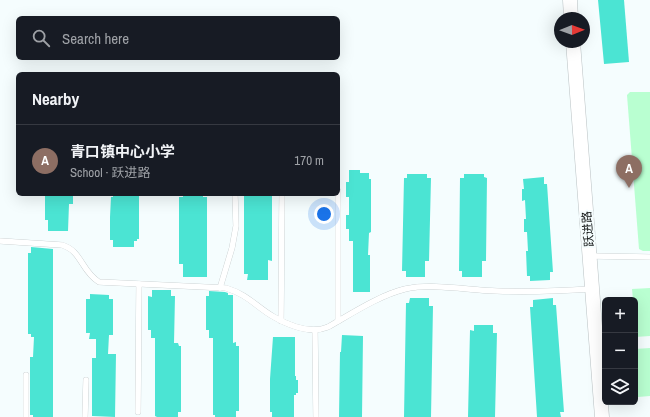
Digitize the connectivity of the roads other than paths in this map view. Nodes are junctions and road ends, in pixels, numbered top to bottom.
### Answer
1 (570, 0) edge
2 (571, 12) edge
3 (573, 48) edge
4 (235, 196) edge
5 (282, 196) edge
6 (338, 196) edge
7 (0, 241) edge
8 (590, 256) junction
9 (650, 257) edge
10 (139, 284) junction
11 (220, 288) junction
12 (592, 288) junction
13 (281, 321) junction
14 (338, 321) junction
15 (315, 330) junction
16 (26, 375) dead end
17 (86, 380) dead end
18 (138, 412) dead end
19 (26, 417) edge
20 (86, 417) edge
21 (316, 417) edge
22 (602, 417) edge

1 - 2 street
3 - 8 street, 跃进路
4 - 11 lane
5 - 13 lane
6 - 14 lane
7 - 10 lane
8 - 9 lane
8 - 12 street, 跃进路
10 - 11 lane
10 - 18 lane
11 - 13 lane
12 - 14 lane
12 - 22 street, 跃进路
13 - 15 lane
14 - 15 lane
15 - 21 lane
16 - 19 lane
17 - 20 lane

